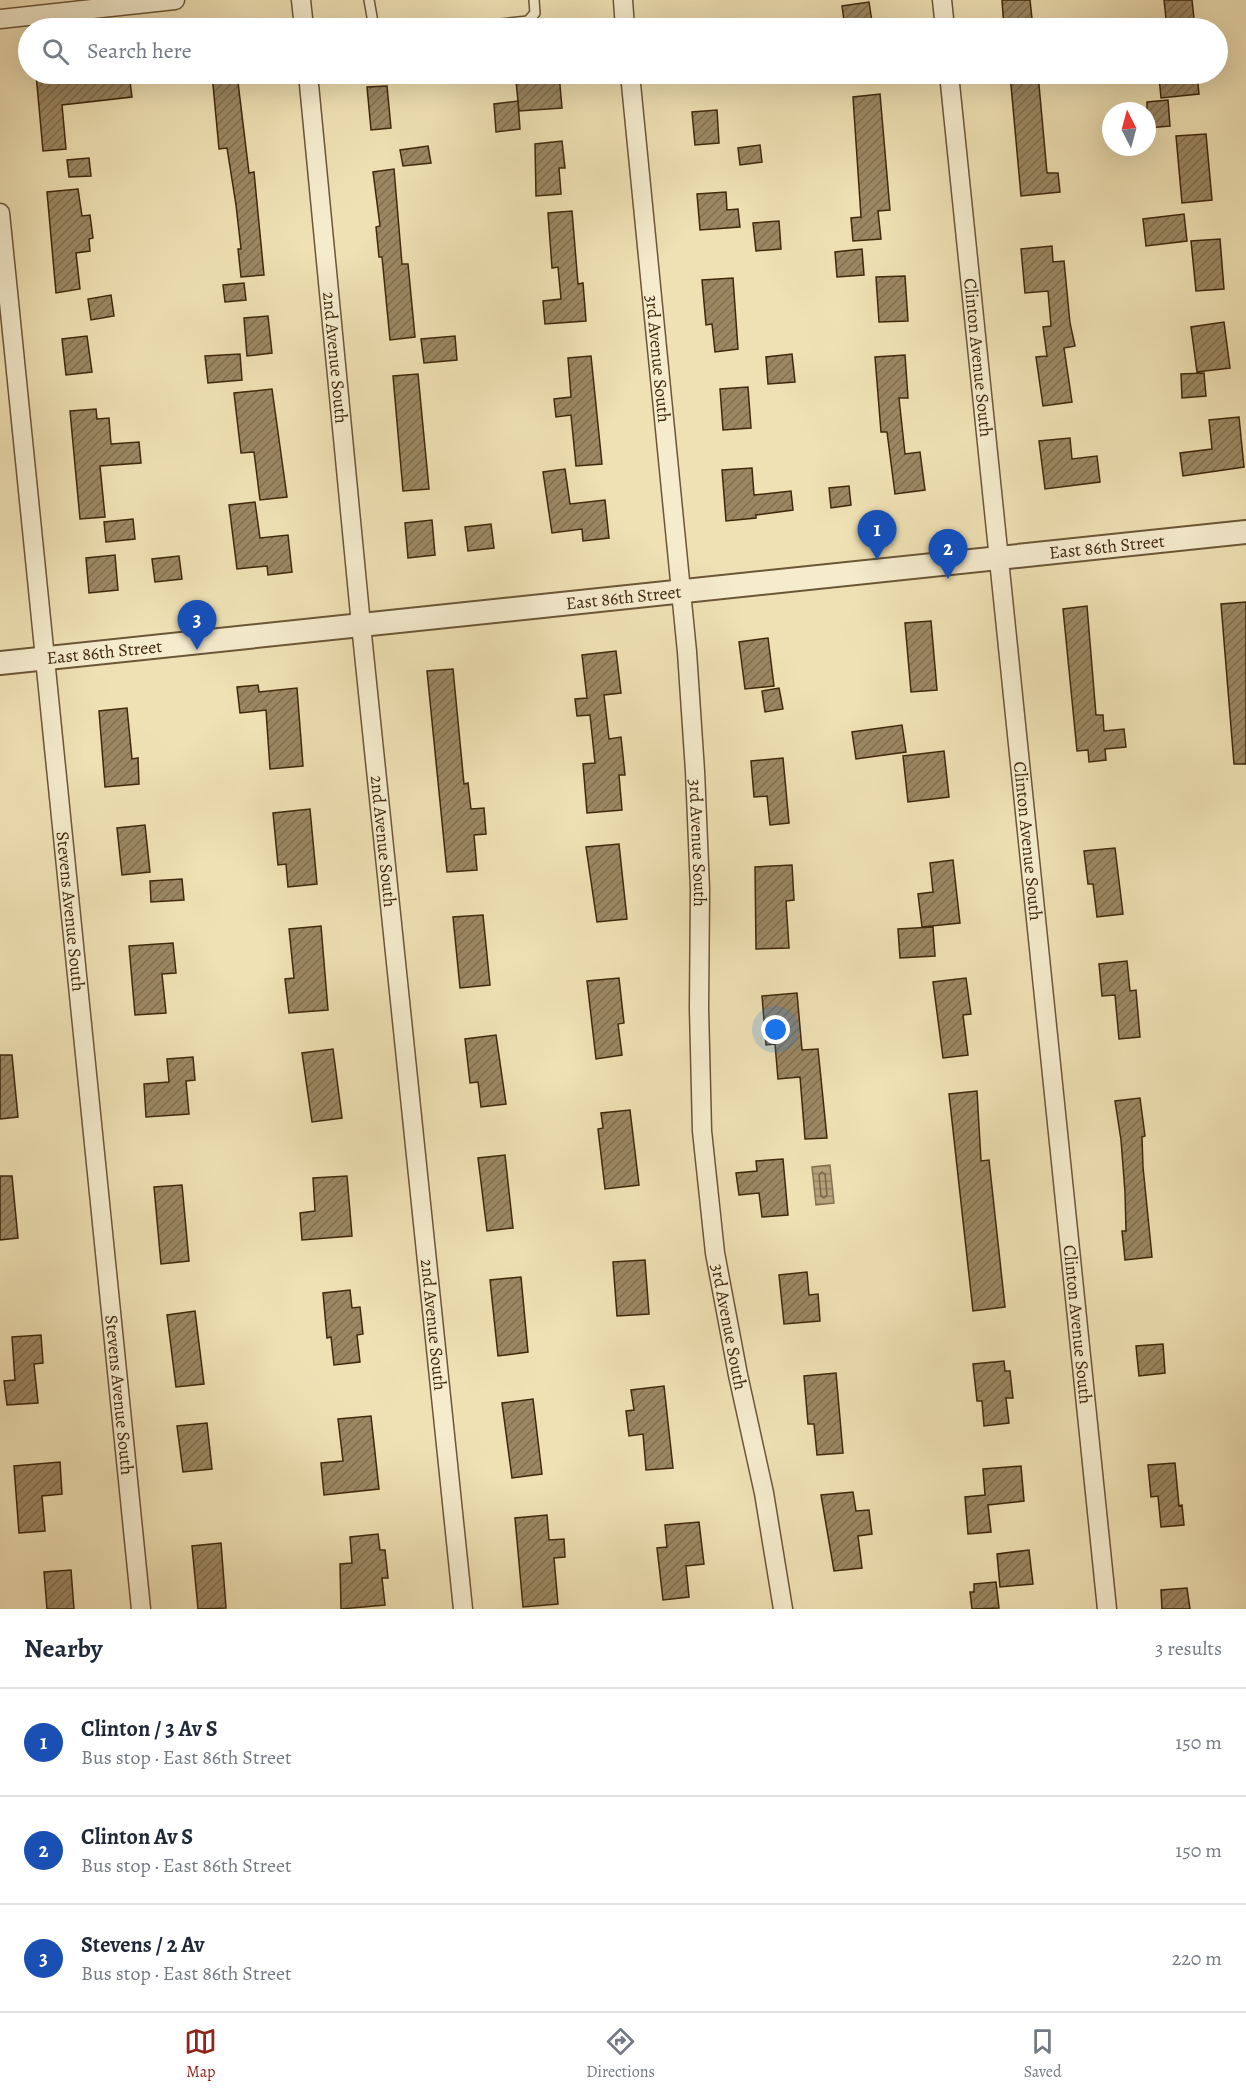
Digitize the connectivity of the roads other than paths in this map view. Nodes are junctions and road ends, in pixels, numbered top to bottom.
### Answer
1 (175, 0) edge
2 (301, 0) edge
3 (369, 0) edge
4 (534, 0) edge
5 (622, 0) edge
6 (942, 0) edge
7 (302, 18) edge
8 (372, 18) edge
9 (531, 18) edge
10 (624, 18) edge
11 (944, 18) edge
12 (0, 19) edge
13 (309, 84) edge
14 (631, 84) edge
15 (950, 84) edge
16 (0, 213) edge
17 (1246, 532) edge
18 (1000, 558) junction
19 (681, 591) junction
20 (361, 625) junction
21 (43, 658) junction
22 (0, 663) edge
23 (141, 1609) edge
24 (463, 1609) edge
25 (783, 1609) edge
26 (1107, 1609) edge

1 - 12 street
2 - 7 street
3 - 8 lane
4 - 9 lane
5 - 10 street
6 - 11 street
13 - 20 street, 2nd Avenue South
14 - 19 street, 3rd Avenue South
15 - 18 street, Clinton Avenue South
16 - 21 street, Stevens Avenue South
17 - 18 street, East 86th Street
18 - 19 street, East 86th Street
18 - 26 street, Clinton Avenue South
19 - 20 street, East 86th Street
19 - 25 street, 3rd Avenue South
20 - 21 street, East 86th Street
20 - 24 street, 2nd Avenue South
21 - 22 street, East 86th Street
21 - 23 street, Stevens Avenue South

